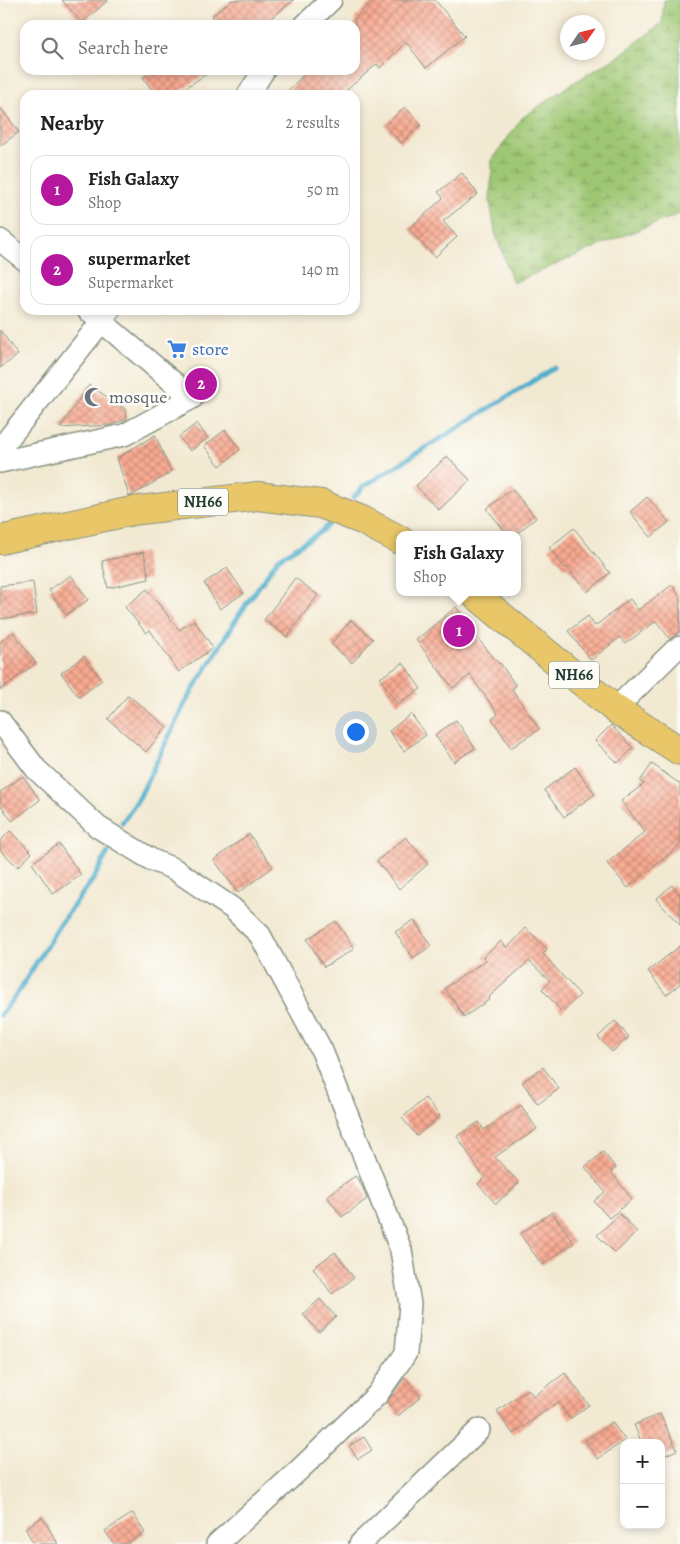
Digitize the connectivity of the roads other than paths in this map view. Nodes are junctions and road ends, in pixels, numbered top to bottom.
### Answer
1 (331, 0) edge
2 (310, 20) edge
3 (261, 75) edge
4 (251, 90) edge
5 (0, 240) edge
6 (20, 256) edge
7 (99, 315) edge
8 (101, 315) edge
9 (0, 449) edge
10 (0, 462) edge
11 (396, 538) edge
12 (0, 540) edge
13 (477, 596) edge
14 (680, 647) edge
15 (615, 709) junction
16 (0, 720) edge
17 (680, 752) edge
18 (479, 1430) dead end
19 (217, 1544) edge
20 (360, 1544) edge

1 - 2 street
3 - 4 street
5 - 6 street
7 - 9 street
8 - 10 street
11 - 12 highway, NH66
13 - 15 highway, NH66
14 - 15 street
15 - 17 highway, NH66
16 - 19 street
18 - 20 street

